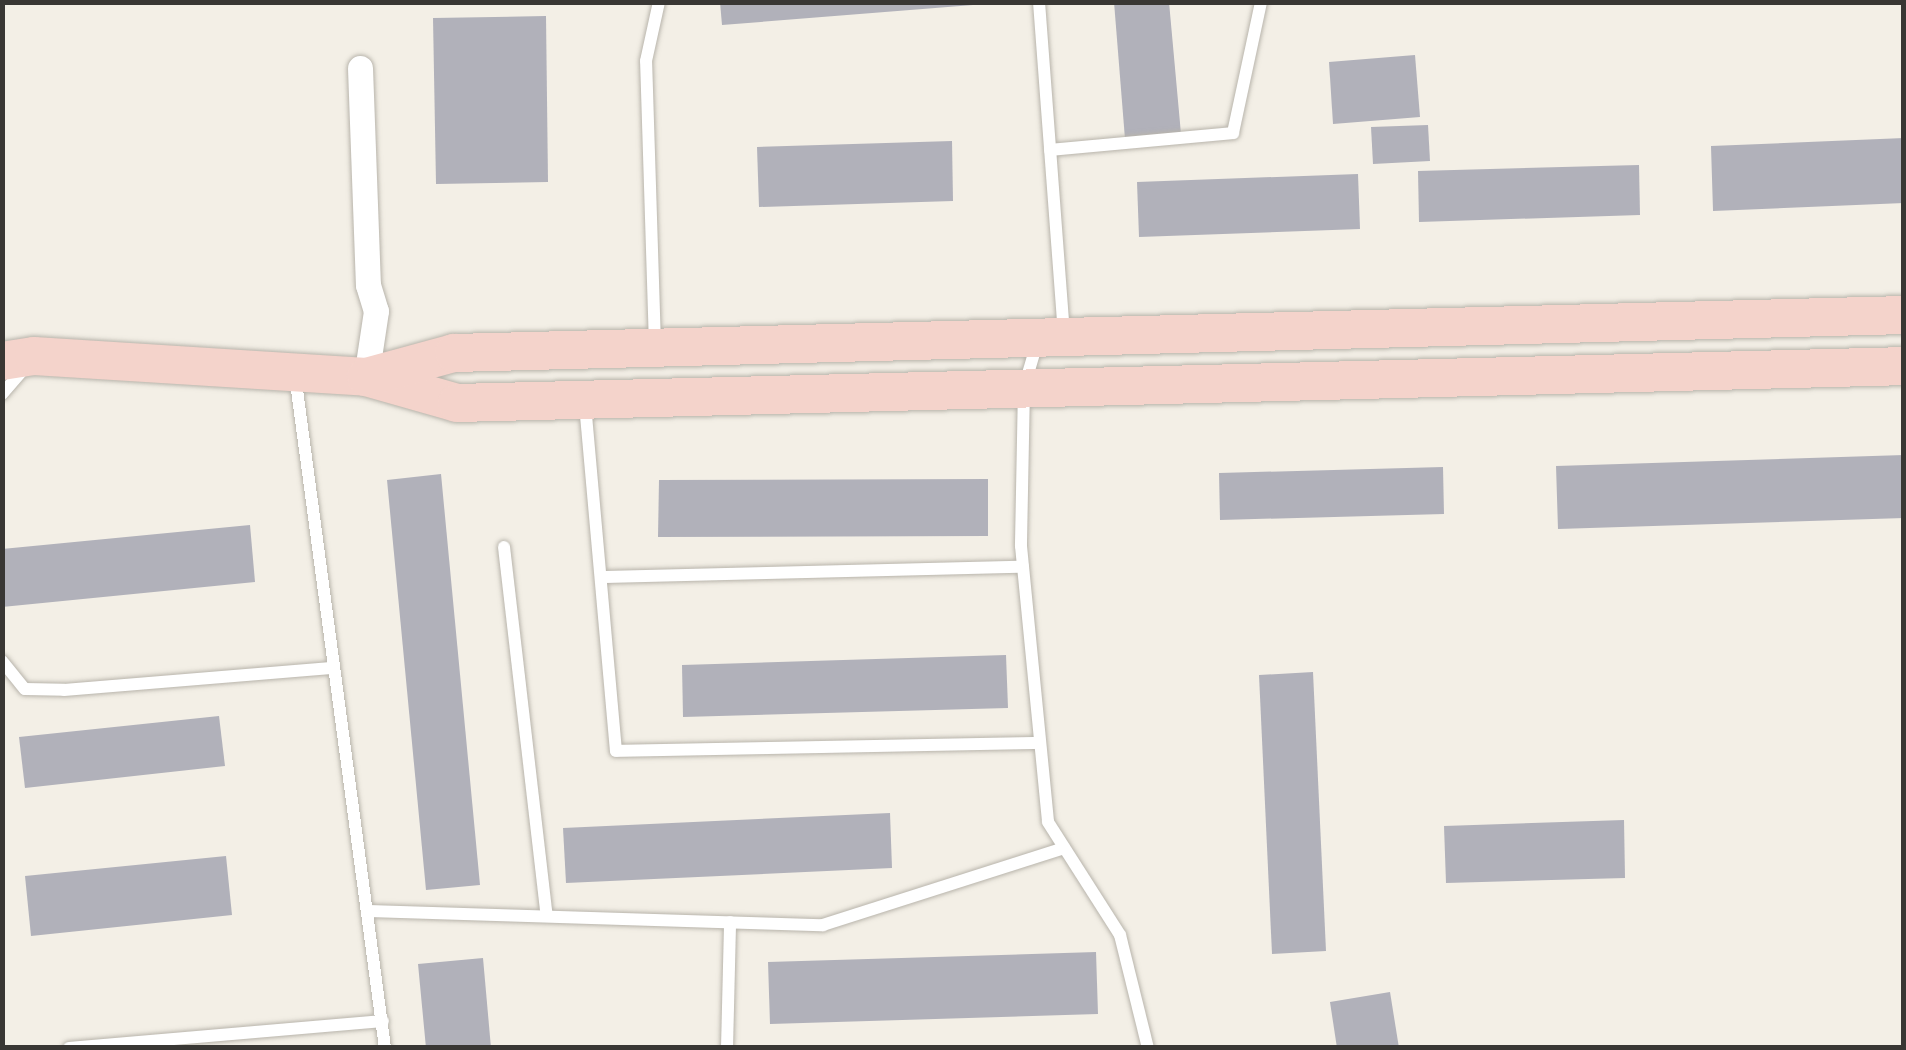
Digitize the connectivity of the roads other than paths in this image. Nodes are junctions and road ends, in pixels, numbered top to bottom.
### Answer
1 (659, 2) edge
2 (1039, 2) edge
3 (1261, 2) edge
4 (360, 68) dead end
5 (1050, 150) junction
6 (1904, 316) edge
7 (1052, 337) junction
8 (656, 348) junction
9 (18, 358) edge
10 (1904, 366) edge
11 (295, 372) junction
12 (366, 377) junction
13 (1024, 387) junction
14 (2, 394) edge
15 (585, 399) junction
16 (504, 547) dead end
17 (1023, 567) junction
18 (601, 578) junction
19 (2, 661) edge
20 (334, 668) junction
21 (1040, 743) junction
22 (1064, 848) junction
23 (367, 911) junction
24 (547, 916) junction
25 (730, 922) junction
26 (383, 1021) junction
27 (70, 1048) edge
28 (385, 1048) edge
29 (726, 1048) edge
30 (1148, 1048) edge

1 - 8 lane
2 - 5 lane
3 - 5 lane
4 - 12 street
5 - 7 lane
6 - 7 street
7 - 8 street
7 - 13 lane
8 - 12 street
9 - 11 street
9 - 14 lane
10 - 13 street
11 - 12 street
11 - 20 lane
12 - 15 street
13 - 15 street
13 - 17 lane
15 - 18 lane
16 - 24 lane
17 - 18 lane
17 - 21 lane
18 - 21 lane
19 - 20 lane
20 - 23 lane
21 - 22 lane
22 - 25 lane
22 - 30 lane
23 - 24 lane
23 - 26 lane
24 - 25 lane
25 - 29 lane
26 - 27 lane
26 - 28 lane

